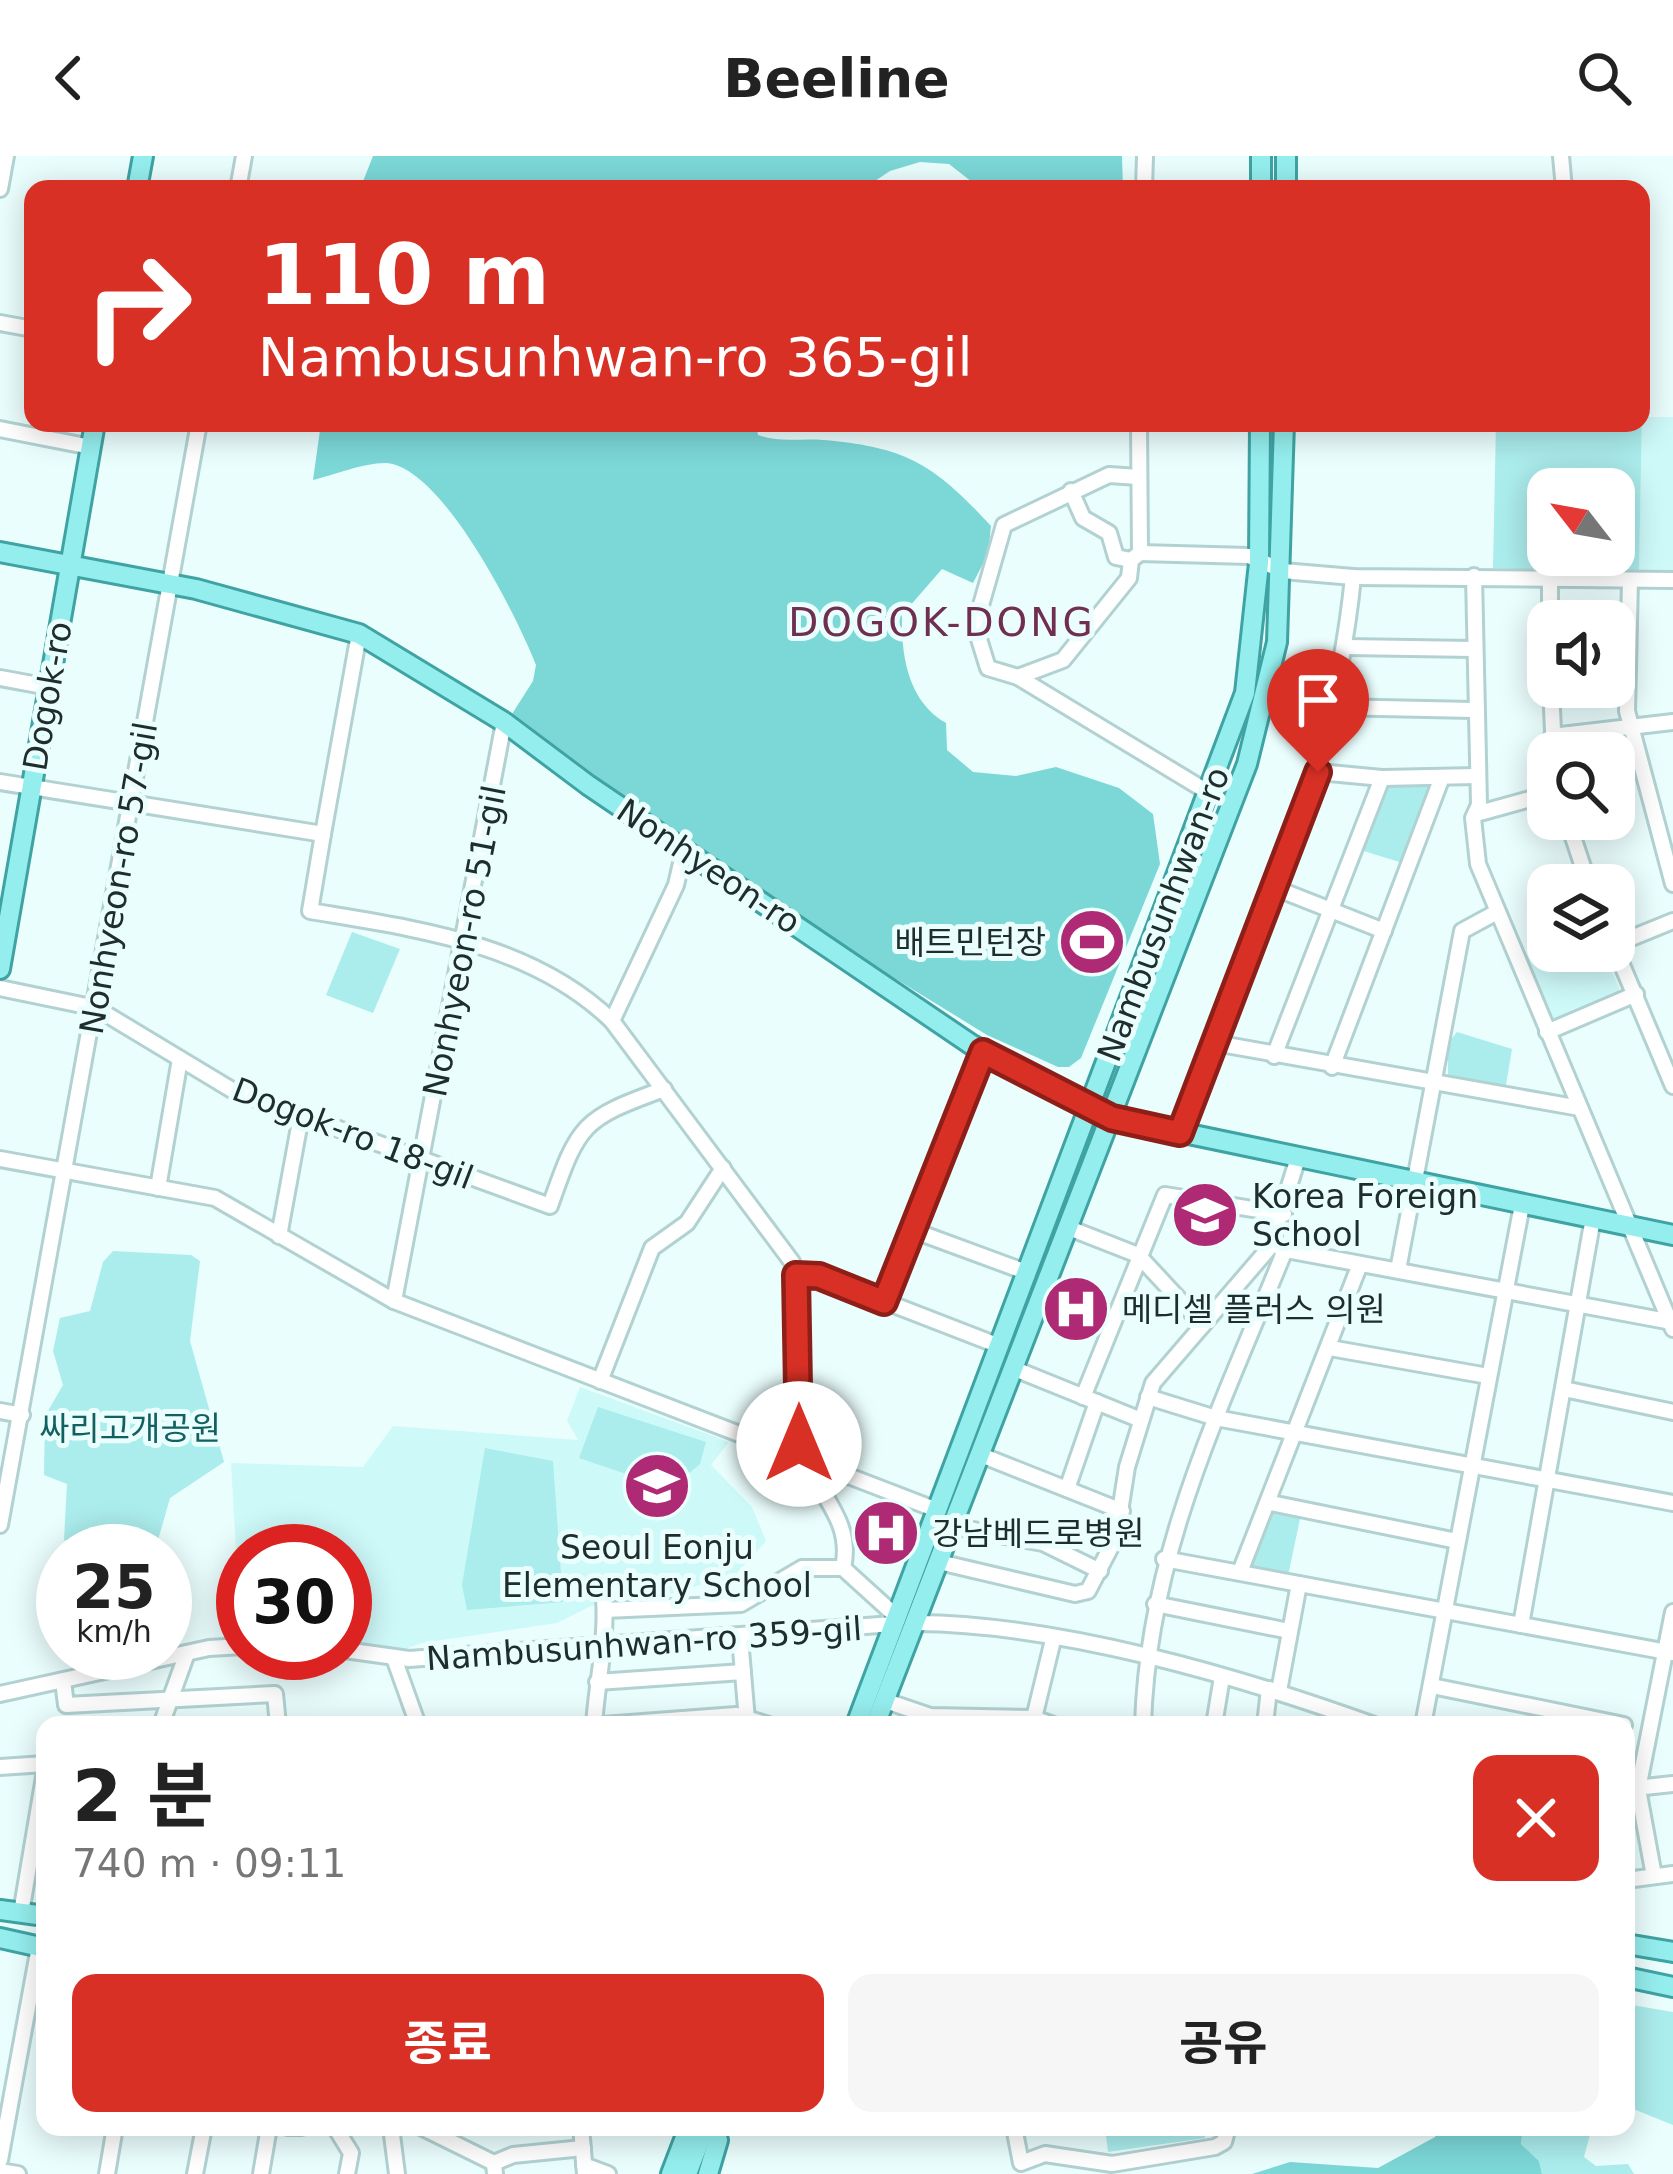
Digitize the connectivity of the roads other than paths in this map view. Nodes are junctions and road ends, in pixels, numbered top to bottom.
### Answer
1 (6, 156) edge
2 (0, 189) edge
3 (0, 429) edge
4 (94, 432) edge
5 (197, 432) edge
6 (1139, 432) edge
7 (1260, 432) edge
8 (1284, 432) edge
9 (91, 447) junction
10 (1138, 477) junction
11 (1071, 491) junction
12 (0, 552) edge
13 (1136, 556) junction
14 (1259, 562) junction
15 (70, 565) junction
16 (1283, 571) junction
17 (1474, 576) junction
18 (1353, 577) junction
19 (1550, 577) junction
20 (1630, 580) junction
21 (1673, 580) edge
22 (168, 584) junction
23 (1550, 600) edge
24 (359, 634) junction
25 (1253, 640) junction
26 (1276, 642) junction
27 (1346, 647) junction
28 (1473, 649) junction
29 (1018, 676) junction
30 (0, 678) edge
31 (49, 687) junction
32 (1333, 707) junction
33 (1473, 710) junction
34 (504, 722) junction
35 (1673, 722) edge
36 (1630, 726) junction
37 (1583, 732) edge
38 (1318, 772) junction
39 (1476, 776) junction
40 (1442, 777) junction
41 (1382, 778) junction
42 (0, 782) edge
43 (31, 787) junction
44 (1211, 794) junction
45 (1527, 800) edge
46 (130, 806) junction
47 (1476, 814) junction
48 (322, 834) junction
49 (684, 850) junction
50 (1673, 884) edge
51 (1275, 888) junction
52 (1330, 909) junction
53 (1497, 912) junction
54 (1673, 921) edge
55 (1384, 931) junction
56 (1635, 936) edge
57 (463, 940) junction
58 (0, 969) edge
59 (1626, 972) edge
60 (0, 988) edge
61 (1636, 994) junction
62 (96, 1008) junction
63 (612, 1021) junction
64 (1547, 1032) junction
65 (1215, 1043) junction
66 (983, 1052) junction
67 (1274, 1056) junction
68 (180, 1058) junction
69 (1332, 1067) junction
70 (1434, 1081) junction
71 (1673, 1086) edge
72 (664, 1089) junction
73 (1088, 1106) junction
74 (1580, 1108) junction
75 (302, 1117) junction
76 (1112, 1118) junction
77 (1180, 1133) junction
78 (0, 1159) edge
79 (421, 1160) junction
80 (1297, 1161) junction
81 (723, 1168) junction
82 (66, 1172) junction
83 (1417, 1185) junction
84 (158, 1188) junction
85 (1522, 1205) junction
86 (1285, 1214) junction
87 (1593, 1218) junction
88 (1629, 1226) junction
89 (1069, 1228) junction
90 (913, 1229) junction
91 (1673, 1234) edge
92 (279, 1236) junction
93 (1278, 1248) junction
94 (1138, 1255) junction
95 (1360, 1264) junction
96 (1398, 1270) junction
97 (1026, 1272) junction
98 (796, 1275) junction
99 (1504, 1291) junction
100 (394, 1300) junction
101 (884, 1302) junction
102 (1579, 1304) junction
103 (1203, 1324) junction
104 (1672, 1324) edge
105 (997, 1345) junction
106 (1330, 1348) junction
107 (1015, 1369) junction
108 (1488, 1376) junction
109 (600, 1381) junction
110 (1564, 1389) junction
111 (1148, 1397) junction
112 (1090, 1400) junction
113 (0, 1411) edge
114 (1673, 1412) edge
115 (22, 1415) junction
116 (1216, 1418) junction
117 (1141, 1420) junction
118 (1295, 1434) junction
119 (981, 1455) junction
120 (804, 1456) junction
121 (1470, 1465) junction
122 (1547, 1479) junction
123 (1067, 1489) junction
124 (1271, 1503) junction
125 (1673, 1503) edge
126 (937, 1510) junction
127 (1122, 1511) junction
128 (0, 1525) edge
129 (952, 1526) junction
130 (1457, 1541) junction
131 (1164, 1559) junction
132 (939, 1562) junction
133 (843, 1568) junction
134 (1100, 1571) junction
135 (1240, 1572) junction
136 (1299, 1584) junction
137 (1155, 1604) junction
138 (1445, 1612) junction
139 (1673, 1612) edge
140 (902, 1621) junction
141 (1521, 1625) junction
142 (1289, 1631) junction
143 (740, 1638) junction
144 (1053, 1640) junction
145 (601, 1646) junction
146 (1669, 1653) edge
147 (372, 1654) edge
148 (394, 1658) junction
149 (1145, 1659) junction
150 (743, 1672) junction
151 (1222, 1678) junction
152 (67, 1680) edge
153 (177, 1680) edge
154 (63, 1681) junction
155 (596, 1682) junction
156 (1432, 1686) junction
157 (1274, 1690) junction
158 (0, 1694) edge
159 (170, 1698) junction
160 (886, 1701) junction
161 (164, 1716) edge
162 (277, 1716) edge
163 (415, 1716) edge
164 (598, 1716) edge
165 (747, 1716) edge
166 (860, 1716) edge
167 (879, 1716) edge
168 (930, 1716) edge
169 (1034, 1716) edge
170 (1143, 1716) edge
171 (1216, 1716) edge
172 (1267, 1716) edge
173 (1348, 1716) edge
174 (1425, 1716) edge
175 (1580, 1716) edge
176 (1635, 1727) edge
177 (1648, 1730) junction
178 (0, 1767) edge
179 (36, 1768) edge
180 (1635, 1778) edge
181 (1673, 1784) edge
182 (1635, 1789) edge
183 (1635, 1801) edge
184 (36, 1822) edge
185 (1673, 1874) edge
186 (1654, 1876) junction
187 (1635, 1879) edge
188 (0, 1910) edge
189 (21, 1913) junction
190 (36, 1915) edge
191 (0, 1938) edge
192 (1635, 1946) edge
193 (36, 1947) edge
194 (1673, 1952) edge
195 (36, 1978) edge
196 (1635, 1979) edge
197 (1673, 1987) edge
198 (114, 2136) edge
199 (202, 2136) edge
200 (267, 2136) edge
201 (342, 2136) edge
202 (393, 2136) edge
203 (437, 2136) edge
204 (582, 2136) edge
205 (702, 2136) edge
206 (703, 2136) edge
207 (712, 2136) edge
208 (1016, 2136) edge
209 (1226, 2136) edge
210 (583, 2148) junction
211 (0, 2160) edge
212 (495, 2168) edge
213 (585, 2170) edge
214 (0, 2171) edge
215 (18, 2174) edge
216 (107, 2174) edge
217 (195, 2174) edge
218 (261, 2174) edge
219 (347, 2174) edge
220 (397, 2174) edge
221 (608, 2174) edge
222 (671, 2174) edge
223 (687, 2174) edge
224 (706, 2174) edge

1 - 2 street
3 - 9 street
4 - 9 main road, Dogok-ro
5 - 22 street, Nonhyeon-ro 57-gil
6 - 10 street
7 - 14 main road, Nambusunhwan-ro
8 - 16 main road, Nambusunhwan-ro
9 - 15 main road, Dogok-ro
10 - 11 street
10 - 13 street
11 - 13 street
11 - 29 street
12 - 15 main road, Nonhyeon-ro
13 - 14 street
13 - 29 street
14 - 16 street
14 - 25 main road, Nambusunhwan-ro
15 - 22 main road, Nonhyeon-ro
15 - 31 main road, Dogok-ro
16 - 18 street
16 - 26 main road, Nambusunhwan-ro
17 - 18 street
17 - 19 street
17 - 28 street
18 - 27 street
19 - 20 street
19 - 23 street
20 - 21 street
20 - 36 street
22 - 24 main road, Nonhyeon-ro
22 - 46 street, Nonhyeon-ro 57-gil
24 - 34 main road, Nonhyeon-ro
24 - 48 street
25 - 26 main road
25 - 44 main road, Nambusunhwan-ro
26 - 76 main road, Nambusunhwan-ro
27 - 28 street
27 - 32 street
28 - 33 street
29 - 44 street
30 - 31 street
31 - 43 main road, Dogok-ro
32 - 33 street
32 - 38 street
33 - 39 street
34 - 49 main road, Nonhyeon-ro
34 - 57 street, Nonhyeon-ro 51-gil
35 - 36 street
36 - 37 street
36 - 50 street
38 - 41 street
38 - 51 street
39 - 40 street
39 - 47 street
40 - 41 street
40 - 55 street
41 - 52 street
42 - 43 street
43 - 46 street
43 - 58 main road, Dogok-ro
44 - 73 main road, Nambusunhwan-ro
45 - 47 street
46 - 48 street
46 - 62 street, Nonhyeon-ro 57-gil
47 - 53 street
48 - 57 street
49 - 63 street
49 - 66 main road, Nonhyeon-ro
51 - 52 street
51 - 65 street
52 - 55 street
52 - 67 street
53 - 64 street
53 - 70 street
54 - 56 street
55 - 69 street
57 - 63 street
57 - 79 street, Nonhyeon-ro 51-gil
59 - 61 street
60 - 62 street, Dogok-ro 18-gil
61 - 64 street
61 - 71 street
62 - 68 street, Dogok-ro 18-gil
62 - 82 street, Nonhyeon-ro 57-gil
63 - 72 street
64 - 74 street
65 - 67 street
65 - 77 street
66 - 73 main road, Nonhyeon-ro
66 - 90 street
67 - 69 street
68 - 75 street, Dogok-ro 18-gil
68 - 84 street
69 - 70 street
70 - 74 street
70 - 83 street
72 - 79 street, Dogok-ro 18-gil
72 - 81 street
73 - 76 main road, Nonhyeon-ro
73 - 97 main road, Nambusunhwan-ro
74 - 88 street
75 - 79 street, Dogok-ro 18-gil
75 - 92 street
76 - 77 main road, Nonhyeon-ro
76 - 89 main road, Nambusunhwan-ro
77 - 80 main road, Nonhyeon-ro
78 - 82 street
79 - 100 street, Nonhyeon-ro 51-gil
80 - 83 main road, Nonhyeon-ro
80 - 86 street
81 - 98 street
81 - 109 street
82 - 84 street
82 - 115 street, Nonhyeon-ro 57-gil
83 - 85 main road, Nonhyeon-ro
83 - 96 street
84 - 92 street
85 - 87 main road, Nonhyeon-ro
85 - 99 street
86 - 93 street
86 - 94 street
87 - 88 main road, Nonhyeon-ro
87 - 102 street
88 - 91 main road, Nonhyeon-ro
88 - 104 street
89 - 94 street
89 - 107 main road, Nambusunhwan-ro
90 - 97 street
90 - 101 street
92 - 100 street
93 - 95 street
93 - 103 street
93 - 116 street
94 - 103 street
94 - 112 street
95 - 96 street
95 - 106 street
96 - 99 street
97 - 105 main road, Nambusunhwan-ro
98 - 101 street
98 - 120 street
99 - 102 street
99 - 108 street
100 - 109 street
101 - 105 street
102 - 104 street
102 - 110 street
103 - 111 street
105 - 126 main road, Nambusunhwan-ro
106 - 108 street
106 - 118 street
107 - 112 street
107 - 119 main road, Nambusunhwan-ro
108 - 121 street
109 - 120 street
110 - 114 street
110 - 122 street
111 - 116 street
111 - 117 street
112 - 117 street
112 - 123 street
113 - 115 street
115 - 128 street, Nonhyeon-ro 57-gil
116 - 118 street
116 - 131 street
117 - 127 street
118 - 121 street
118 - 124 street
119 - 123 street
119 - 129 main road, Nambusunhwan-ro
120 - 126 street
120 - 133 street
121 - 122 street
121 - 130 street
122 - 125 street
122 - 141 street
123 - 127 street
124 - 130 street
124 - 135 street
126 - 140 main road, Nambusunhwan-ro
127 - 134 street
129 - 132 main road, Nambusunhwan-ro
129 - 134 street
130 - 138 street
131 - 135 street
131 - 137 street
132 - 134 street
132 - 140 main road, Nambusunhwan-ro
133 - 140 street
133 - 145 street
135 - 136 street
136 - 138 street
136 - 142 street
137 - 142 street
137 - 149 street
138 - 141 street
138 - 156 street
139 - 146 street
140 - 143 street, Nambusunhwan-ro 359-gil
140 - 144 street, Nambusunhwan-ro 359-gil
140 - 160 main road, Nambusunhwan-ro
140 - 166 main road, Nambusunhwan-ro
141 - 146 street
142 - 157 street
143 - 145 street, Nambusunhwan-ro 359-gil
143 - 150 street
144 - 149 street, Nambusunhwan-ro 359-gil
144 - 169 street
145 - 148 street, Nambusunhwan-ro 359-gil
145 - 155 street
146 - 177 street
147 - 148 street, Nambusunhwan-ro 359-gil
148 - 163 street
149 - 151 street, Nambusunhwan-ro 359-gil
149 - 170 street
150 - 155 street
150 - 165 street
151 - 157 street, Nambusunhwan-ro 359-gil
151 - 171 street
152 - 154 street
153 - 159 street
154 - 158 street
154 - 159 street
155 - 164 street
156 - 174 street
156 - 175 street
157 - 172 street
157 - 173 street, Nambusunhwan-ro 359-gil
159 - 161 street
159 - 162 street
160 - 167 main road, Nambusunhwan-ro
160 - 168 street
176 - 177 street
177 - 180 street
178 - 179 street
181 - 182 street
183 - 186 street
184 - 189 street
185 - 186 street
186 - 187 street
188 - 189 main road
189 - 190 main road
191 - 193 main road
192 - 194 main road
195 - 211 street
196 - 197 main road
198 - 216 street
199 - 217 street
200 - 218 street
201 - 219 street
202 - 220 street
203 - 212 street
204 - 210 street
205 - 222 main road
206 - 223 main road
207 - 224 main road
208 - 209 street
210 - 212 street
210 - 213 street
213 - 221 street
214 - 215 street

